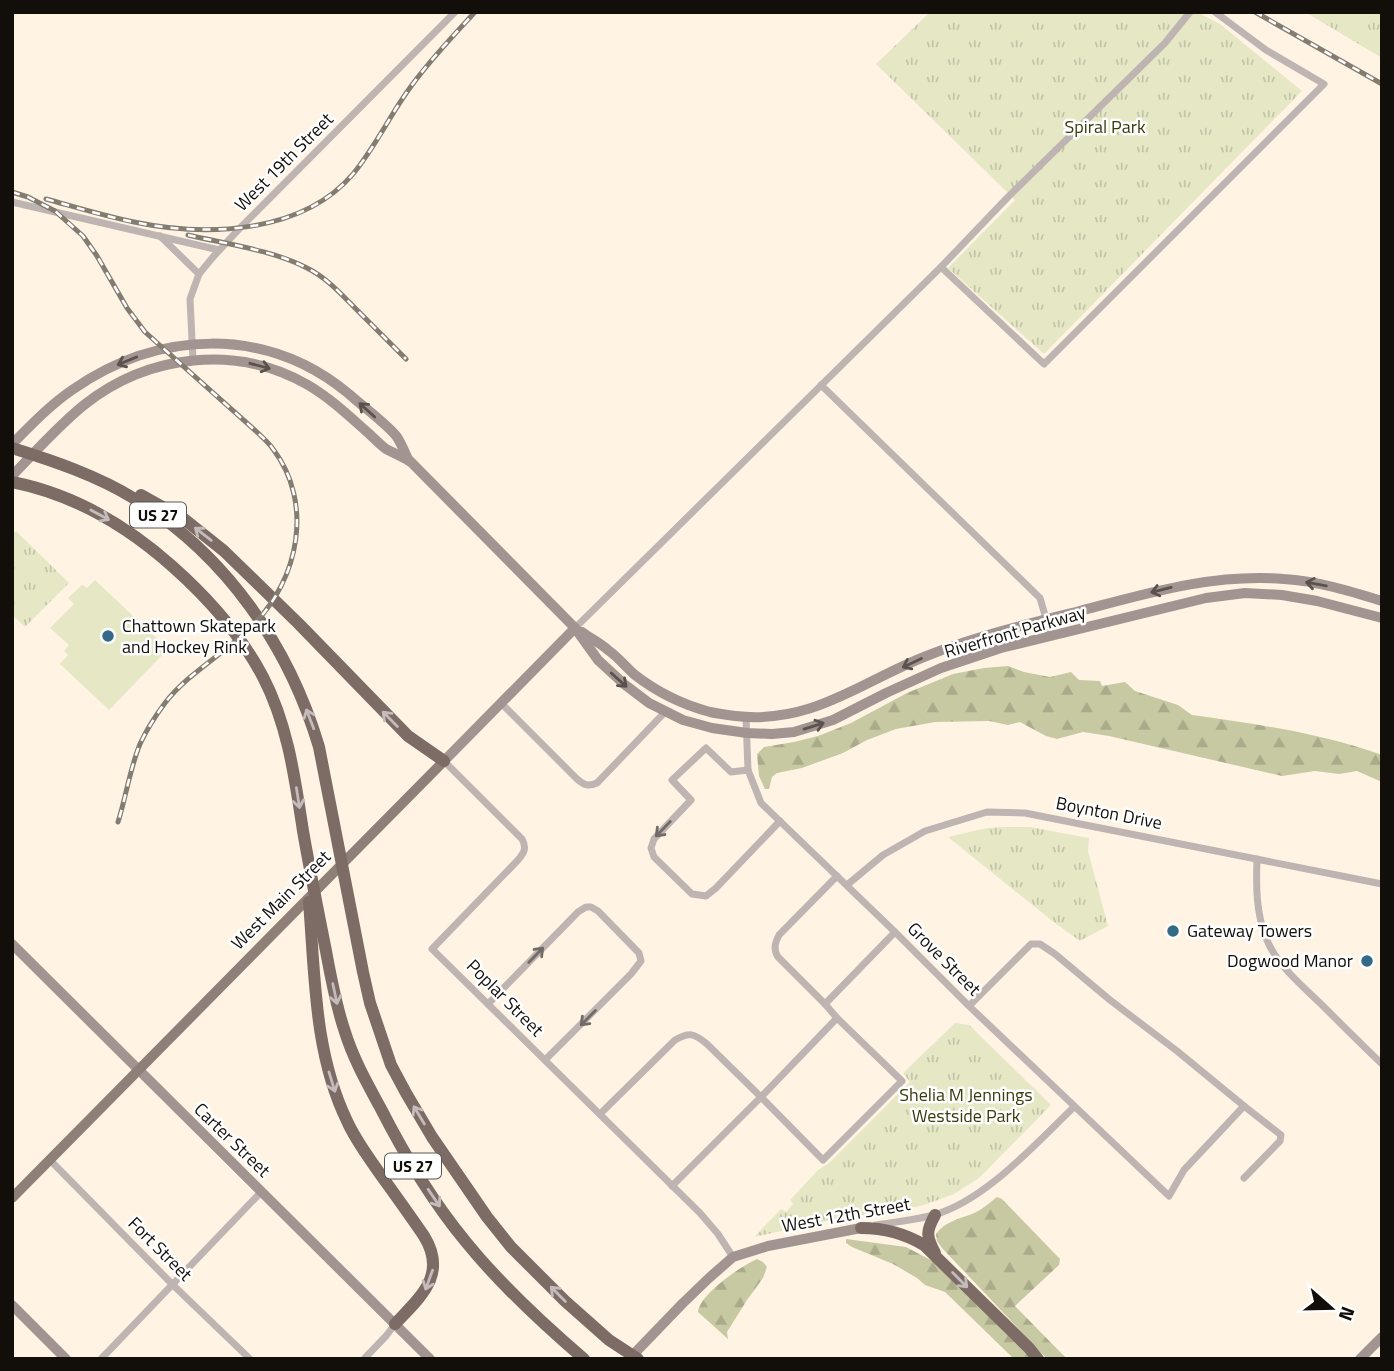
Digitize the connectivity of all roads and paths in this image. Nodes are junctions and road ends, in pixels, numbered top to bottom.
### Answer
1 (456, 12) edge
2 (1190, 12) edge
3 (1215, 12) edge
4 (12, 202) edge
5 (159, 236) junction
6 (219, 250) junction
7 (941, 267) junction
8 (200, 274) junction
9 (192, 343) junction
10 (193, 360) junction
11 (821, 385) junction
12 (12, 446) edge
13 (410, 461) junction
14 (12, 476) edge
15 (92, 477) junction
16 (12, 482) edge
17 (1382, 601) edge
18 (1382, 618) edge
19 (1046, 619) junction
20 (575, 628) junction
21 (1051, 636) junction
22 (500, 703) junction
23 (666, 712) junction
24 (746, 717) junction
25 (747, 733) junction
26 (443, 761) junction
27 (748, 770) junction
28 (780, 821) junction
29 (304, 834) junction
30 (1257, 859) junction
31 (837, 876) junction
32 (1382, 884) edge
33 (847, 885) junction
34 (895, 932) junction
35 (12, 944) edge
36 (488, 1003) junction
37 (825, 1004) junction
38 (969, 1006) junction
39 (837, 1018) junction
40 (545, 1060) junction
41 (1382, 1064) edge
42 (138, 1069) junction
43 (761, 1097) junction
44 (1244, 1106) junction
45 (1074, 1107) junction
46 (600, 1114) junction
47 (50, 1160) junction
48 (1244, 1178) dead end
49 (672, 1186) junction
50 (262, 1191) junction
51 (12, 1198) edge
52 (935, 1215) junction
53 (861, 1228) junction
54 (733, 1257) junction
55 (937, 1257) junction
56 (173, 1285) junction
57 (12, 1305) edge
58 (395, 1324) junction
59 (1382, 1336) edge
60 (66, 1359) edge
61 (102, 1359) edge
62 (250, 1359) edge
63 (364, 1359) edge
64 (430, 1359) edge
65 (584, 1359) edge
66 (629, 1359) edge
67 (638, 1359) edge
68 (1038, 1359) edge
69 (1360, 1359) edge

1 - 6 street, West 19th Street
2 - 7 street
3 - 7 street
4 - 5 street
5 - 6 street
5 - 8 street
6 - 8 street, West 19th Street
7 - 11 street
8 - 9 street, West 19th Street
9 - 10 street, West 19th Street
9 -> 12 main road, Riverfront Parkway
13 -> 9 main road, Riverfront Parkway
10 -> 13 main road, Riverfront Parkway
10 - 14 main road, Riverfront Parkway
11 - 19 street
11 - 20 street
12 - 15 highway, US 27
13 - 20 main road, Riverfront Parkway
26 -> 15 highway
67 -> 15 highway, US 27
16 -> 29 highway, US 27
17 -> 19 main road, Riverfront Parkway
18 - 21 main road, Riverfront Parkway
19 - 21 street
19 -> 24 main road, Riverfront Parkway
20 - 22 main road, West Main Street
20 -> 23 main road, Riverfront Parkway
20 - 24 main road, Riverfront Parkway
25 -> 21 main road, Riverfront Parkway
22 - 23 street
22 - 26 main road, West Main Street
23 - 25 main road, Riverfront Parkway
24 - 25 street, Grove Street
25 - 27 street, Grove Street
26 - 36 street, Poplar Street
26 - 42 main road, West Main Street
27 - 28 street, Grove Street
27 -> 28 street
28 - 31 street, Grove Street
29 -> 58 highway
29 -> 65 highway, US 27
30 - 32 street, Boynton Drive
30 - 33 street, Boynton Drive
30 - 41 street
31 - 33 street, Grove Street
31 - 37 street
33 - 34 street, Grove Street
34 - 37 street
34 - 38 street, Grove Street
35 - 42 main road, Carter Street
36 - 40 street, Poplar Street
36 -> 40 street
37 - 39 street
38 - 44 street
38 - 45 street, Grove Street
39 - 43 street
39 - 43 street
40 - 46 street, Poplar Street
42 - 47 main road, West Main Street
42 - 50 main road, Carter Street
43 - 46 street
43 - 49 street
44 - 45 street, Grove Street
44 - 48 street
45 - 52 street, West 12th Street
46 - 49 street, Poplar Street
47 - 51 main road, West Main Street
47 - 56 street, Fort Street
49 - 54 street, Poplar Street
50 - 56 street
50 - 58 main road, Carter Street
52 - 53 street, West 12th Street
52 - 55 highway
53 - 54 main road, West 12th Street
53 - 55 highway
54 - 66 main road, West 12th Street
55 -> 68 highway
56 - 61 street
56 - 62 street, Fort Street
57 - 60 main road
58 - 63 street
58 - 64 main road, Carter Street
59 - 69 main road

